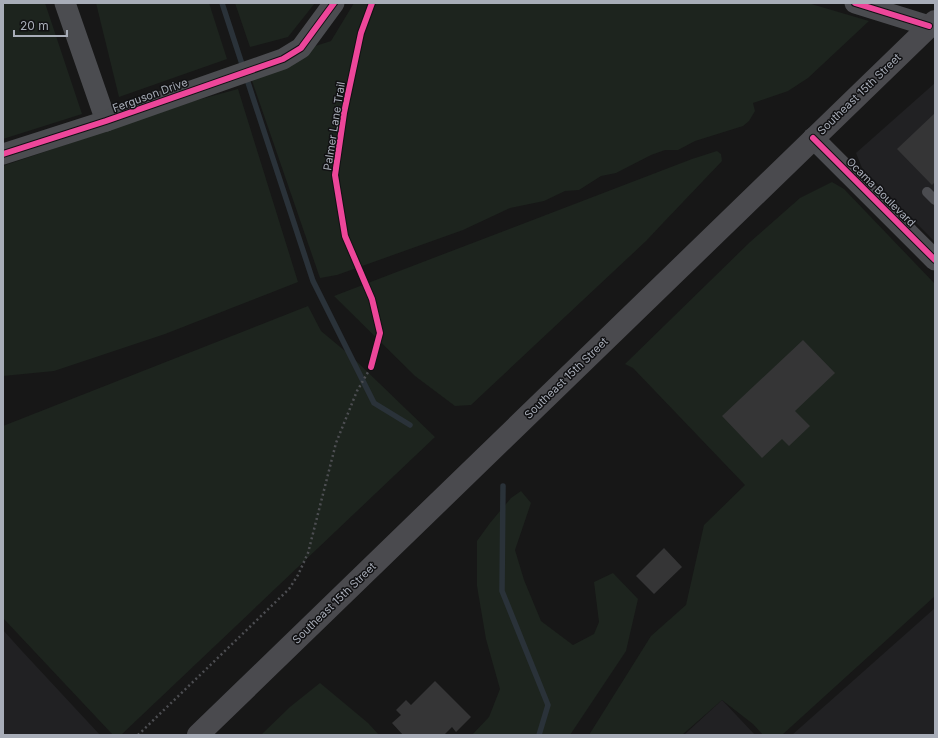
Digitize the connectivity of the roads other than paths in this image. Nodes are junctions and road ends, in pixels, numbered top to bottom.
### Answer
1 (65, 3) edge
2 (334, 3) edge
3 (855, 3) edge
4 (932, 24) edge
5 (106, 121) junction
6 (813, 138) junction
7 (3, 154) edge
8 (927, 192) dead end
9 (935, 200) edge
10 (935, 260) edge
11 (198, 735) edge

1 - 5 street
2 - 5 street, Ferguson Drive
3 - 4 street
4 - 6 main road, Southeast 15th Street
5 - 7 street, Ferguson Drive
6 - 10 street, Ocama Boulevard
6 - 11 main road, Southeast 15th Street
8 - 9 lane

